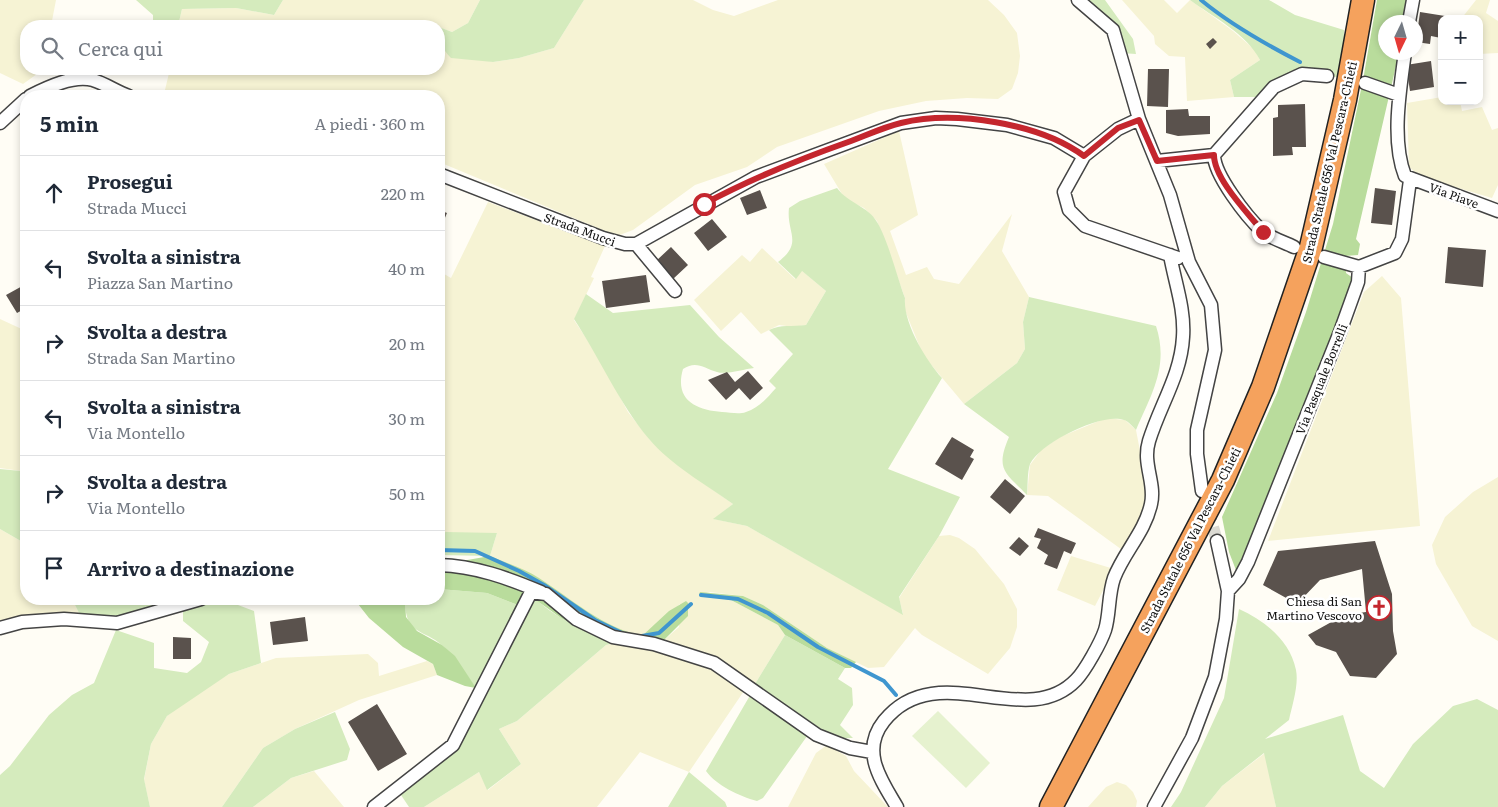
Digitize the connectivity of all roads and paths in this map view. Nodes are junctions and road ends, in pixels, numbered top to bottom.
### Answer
1 (1078, 0) edge
2 (1363, 0) edge
3 (1413, 0) edge
4 (1410, 15) edge
5 (1404, 60) edge
6 (1327, 76) dead end
7 (1365, 83) dead end
8 (45, 90) edge
9 (116, 90) edge
10 (1399, 95) junction
11 (20, 104) edge
12 (1139, 120) junction
13 (0, 122) edge
14 (1214, 155) junction
15 (1084, 156) junction
16 (1157, 161) junction
17 (445, 176) edge
18 (1410, 180) junction
19 (1498, 211) edge
20 (636, 244) junction
21 (1294, 247) dead end
22 (1170, 255) junction
23 (1324, 257) dead end
24 (1189, 262) junction
25 (1359, 267) junction
26 (675, 291) dead end
27 (1202, 491) dead end
28 (1216, 541) tunnel mouth
29 (445, 565) edge
30 (1228, 590) junction
31 (546, 594) junction
32 (180, 605) edge
33 (0, 628) edge
34 (872, 752) junction
35 (374, 807) edge
36 (898, 807) edge
37 (1051, 807) edge
38 (1154, 807) edge

1 - 12 street
2 - 37 highway, Strada Statale 656 Val Pescara-Chieti
3 - 4 street
5 - 10 street
6 - 14 street
7 - 10 street
8 - 9 street
10 - 18 street
11 - 13 street
12 - 15 street
12 - 16 street
14 - 16 street
14 - 21 street
15 - 20 street
15 - 22 street
16 - 24 street
17 - 20 street, Strada Mucci
18 - 19 street, Via Piave
18 - 25 street
20 - 26 street
22 - 24 street
22 - 34 street
23 - 25 street
24 - 27 street
25 - 30 street, Via Pasquale Borrelli
28 - 30 street
29 - 31 street
30 - 38 street
31 - 34 street
31 - 35 street
32 - 33 street
34 - 36 street

